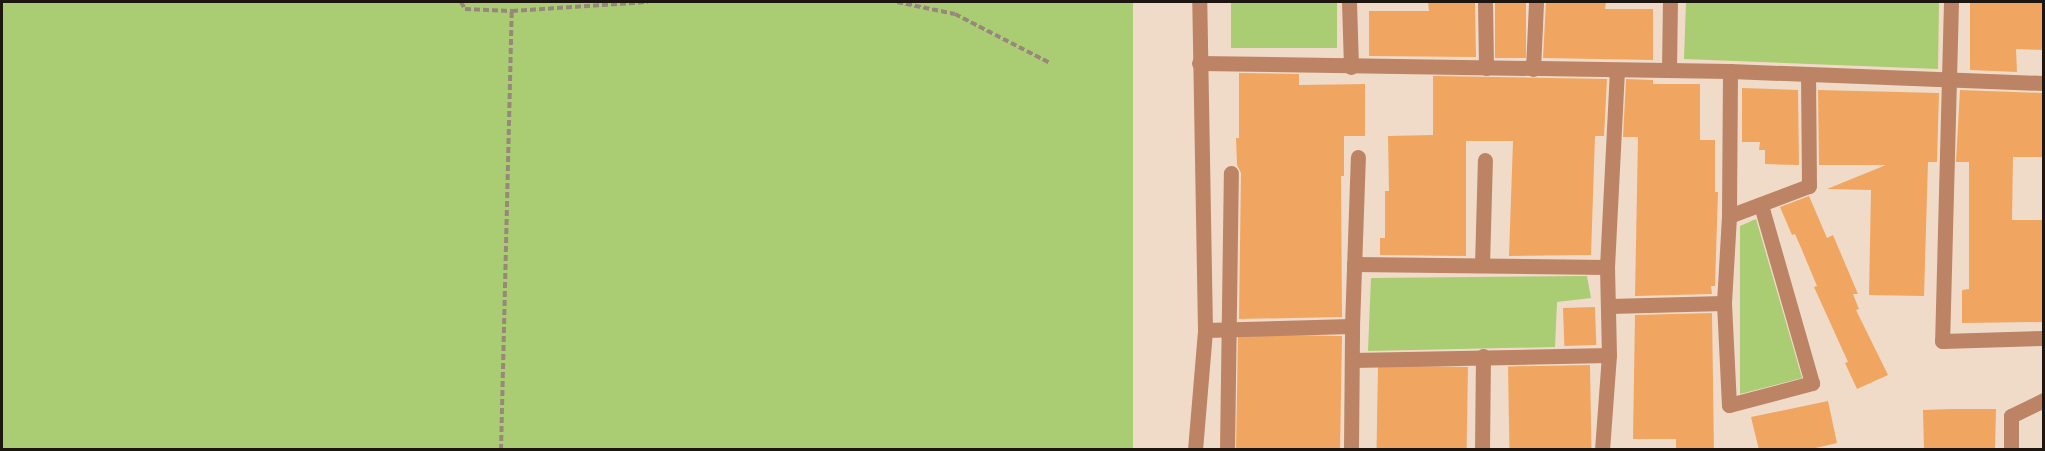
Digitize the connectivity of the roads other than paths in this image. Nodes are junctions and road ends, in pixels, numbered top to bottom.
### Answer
1 (1199, 2) edge
2 (1349, 2) edge
3 (1485, 2) edge
4 (1536, 2) edge
5 (1670, 2) edge
6 (1951, 2) edge
7 (1199, 63) junction
8 (1351, 67) junction
9 (1486, 68) junction
10 (1533, 69) junction
11 (1617, 70) junction
12 (1669, 70) junction
13 (1730, 71) junction
14 (1808, 74) junction
15 (1950, 82) junction
16 (2043, 83) edge
17 (1358, 157) dead end
18 (1485, 160) dead end
19 (1231, 173) dead end
20 (1761, 205) junction
21 (1729, 216) junction
22 (1354, 264) junction
23 (1482, 265) junction
24 (1607, 267) junction
25 (1724, 303) junction
26 (1609, 306) junction
27 (1352, 326) junction
28 (1229, 328) junction
29 (1205, 330) junction
30 (2043, 338) edge
31 (1610, 355) junction
32 (1483, 356) junction
33 (1352, 360) junction
34 (2043, 400) edge
35 (1196, 450) edge
36 (1227, 450) edge
37 (1351, 450) edge
38 (1482, 450) edge
39 (1602, 450) edge
40 (2011, 450) edge

1 - 7 street
2 - 8 street
3 - 9 street
4 - 10 street
5 - 12 street
6 - 15 street
7 - 8 street
7 - 29 street
8 - 9 street
9 - 10 street
10 - 11 street
11 - 12 street
11 - 24 street
12 - 13 street
13 - 14 street
13 - 21 street
14 - 15 street
14 - 20 street
15 - 16 street
15 - 30 street
17 - 22 street
18 - 23 street
19 - 28 street
20 - 21 street
20 - 25 street
21 - 25 street
22 - 23 street
22 - 27 street
23 - 24 street
24 - 26 street
25 - 26 street
26 - 31 street
27 - 28 street
27 - 33 street
28 - 29 street
28 - 36 street
29 - 35 street
31 - 32 street
31 - 39 street
32 - 33 street
32 - 38 street
33 - 37 street
34 - 40 street

